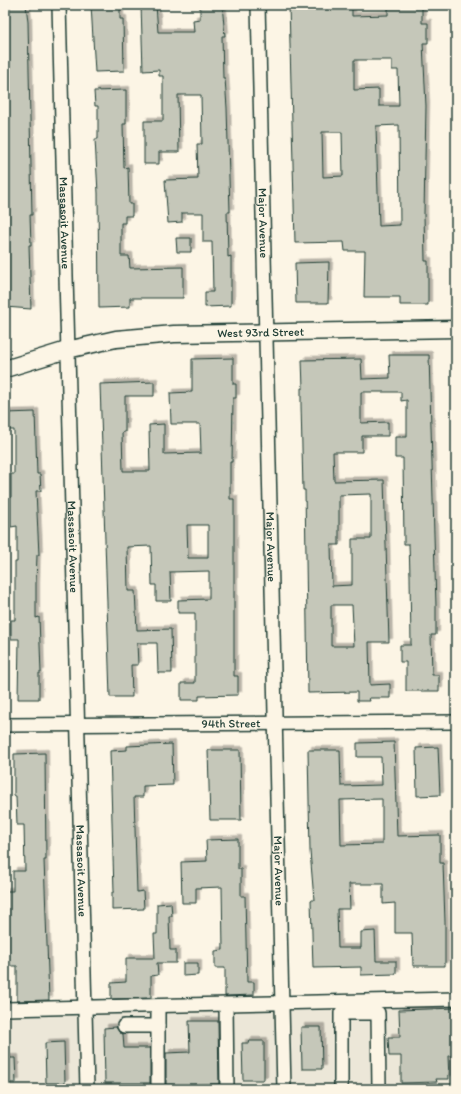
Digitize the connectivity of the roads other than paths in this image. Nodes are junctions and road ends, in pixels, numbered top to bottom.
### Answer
1 (59, 5) edge
2 (258, 5) edge
3 (456, 329) edge
4 (266, 332) junction
5 (67, 350) junction
6 (5, 369) edge
7 (456, 722) edge
8 (276, 724) junction
9 (78, 725) junction
10 (5, 726) edge
11 (456, 1000) edge
12 (282, 1003) junction
13 (226, 1004) junction
14 (158, 1006) junction
15 (86, 1008) junction
16 (5, 1010) edge
17 (124, 1026) dead end
18 (158, 1026) junction
19 (87, 1089) edge
20 (158, 1089) edge
21 (226, 1089) edge
22 (284, 1089) edge
23 (341, 1089) edge
24 (379, 1089) edge

1 - 5 street, Massasoit Avenue
2 - 4 street, Major Avenue
3 - 4 main road, West 93rd Street
4 - 5 main road, West 93rd Street
4 - 8 street, Major Avenue
5 - 6 main road, West 93rd Street
5 - 9 street, Massasoit Avenue
7 - 8 street, 94th Street
8 - 9 street, 94th Street
8 - 12 street, Major Avenue
9 - 10 street, 94th Street
9 - 15 street, Massasoit Avenue
11 - 12 street
12 - 13 street
12 - 22 street, Major Avenue
13 - 14 street
13 - 21 street
14 - 15 street
14 - 18 street
15 - 16 street
15 - 19 street, Massasoit Avenue
17 - 18 street
18 - 20 street
23 - 24 street

